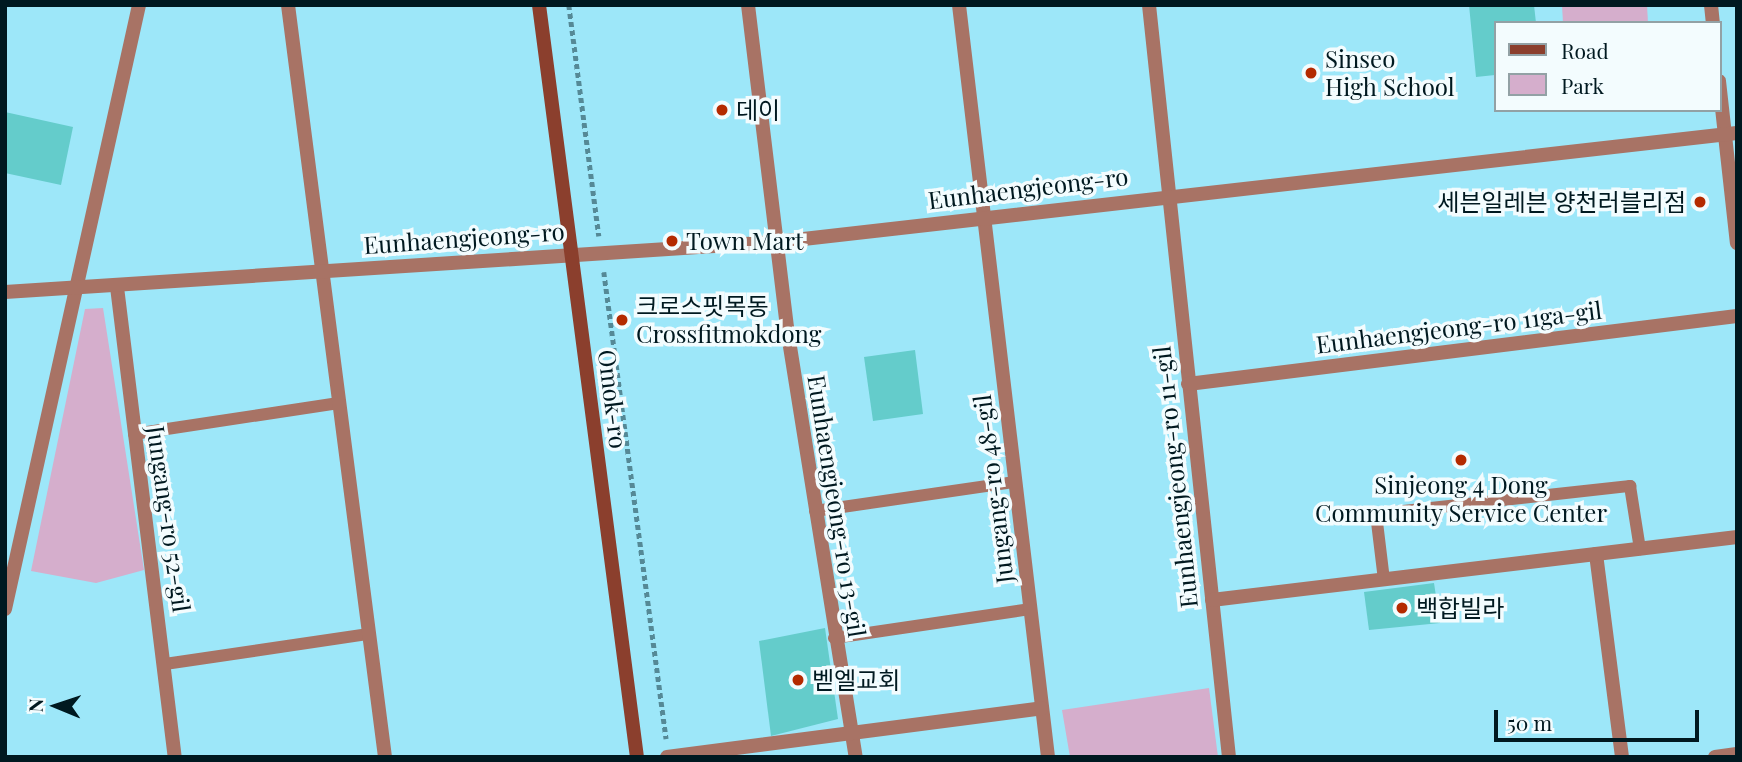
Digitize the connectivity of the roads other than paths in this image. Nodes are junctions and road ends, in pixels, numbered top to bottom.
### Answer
1 (139, 5) edge
2 (288, 5) edge
3 (539, 5) edge
4 (748, 5) edge
5 (959, 5) edge
6 (1149, 5) edge
7 (1721, 90) edge
8 (1731, 134) edge
9 (1166, 193) junction
10 (984, 216) junction
11 (777, 242) junction
12 (1737, 243) edge
13 (571, 252) junction
14 (323, 272) junction
15 (73, 286) junction
16 (117, 287) junction
17 (5, 292) edge
18 (1737, 316) edge
19 (1188, 384) junction
20 (340, 404) junction
21 (134, 434) junction
22 (1016, 482) junction
23 (815, 511) junction
24 (1737, 537) edge
25 (1640, 549) junction
26 (1596, 554) junction
27 (1384, 580) junction
28 (1212, 600) junction
29 (5, 609) edge
30 (1031, 609) junction
31 (369, 634) junction
32 (834, 638) junction
33 (165, 664) junction
34 (1042, 708) junction
35 (851, 734) junction
36 (1737, 754) edge
37 (175, 757) edge
38 (385, 757) edge
39 (637, 757) edge
40 (668, 757) edge
41 (856, 757) edge
42 (1048, 757) edge
43 (1229, 757) edge
44 (1622, 757) edge
45 (1715, 757) edge

1 - 15 street
2 - 14 street
3 - 13 main road, Omok-ro
4 - 11 street, Eunhaengjeong-ro 13-gil
5 - 10 street, Jungang-ro 48-gil
6 - 9 street, Eunhaengjeong-ro 11-gil
7 - 8 street
8 - 9 street, Eunhaengjeong-ro
8 - 12 street
9 - 10 street, Eunhaengjeong-ro
9 - 19 street, Eunhaengjeong-ro 11-gil
10 - 11 street, Eunhaengjeong-ro
10 - 22 street, Jungang-ro 48-gil
11 - 13 street, Eunhaengjeong-ro
11 - 23 street, Eunhaengjeong-ro 13-gil
13 - 14 street, Eunhaengjeong-ro
13 - 39 main road, Omok-ro
14 - 16 street, Eunhaengjeong-ro
14 - 20 street
15 - 16 street, Eunhaengjeong-ro
15 - 17 street, Eunhaengjeong-ro
15 - 29 street
16 - 21 street, Jungang-ro 52-gil
18 - 19 street, Eunhaengjeong-ro 11ga-gil
19 - 28 street, Eunhaengjeong-ro 11-gil
20 - 21 lane
20 - 31 street
21 - 33 street, Jungang-ro 52-gil
22 - 23 lane
22 - 30 street, Jungang-ro 48-gil
23 - 32 street, Eunhaengjeong-ro 13-gil
24 - 25 street
25 - 26 street
25 - 27 lane
26 - 27 street
26 - 44 street
27 - 28 street
28 - 43 street, Eunhaengjeong-ro 11-gil
30 - 32 lane
30 - 34 street, Jungang-ro 48-gil
31 - 33 lane
31 - 38 street
32 - 35 street, Eunhaengjeong-ro 13-gil
33 - 37 street, Jungang-ro 52-gil
34 - 35 street
34 - 42 street, Jungang-ro 48-gil
35 - 40 street
35 - 41 street, Eunhaengjeong-ro 13-gil
36 - 45 street

